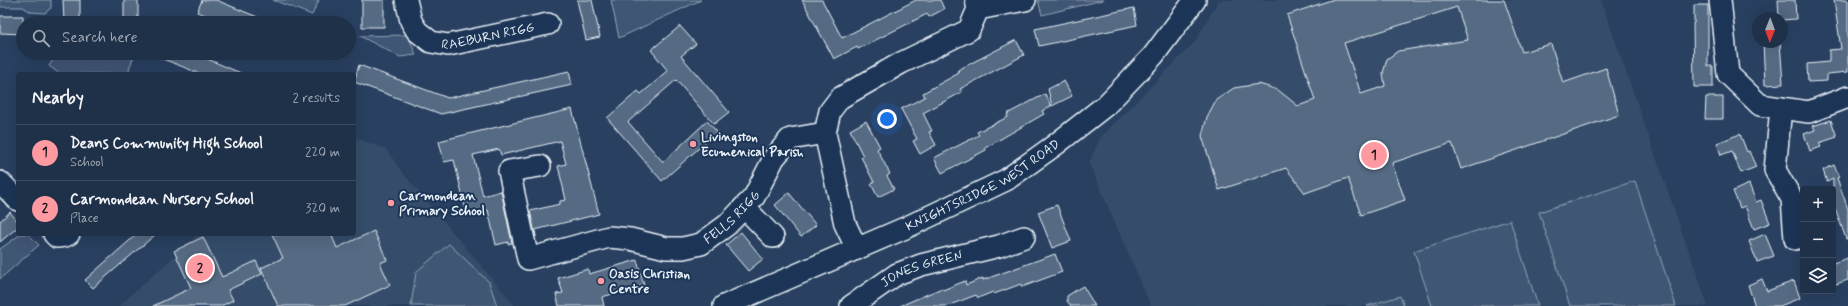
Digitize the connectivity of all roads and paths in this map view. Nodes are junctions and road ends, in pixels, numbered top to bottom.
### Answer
1 (406, 0) edge
2 (1025, 0) edge
3 (1195, 0) edge
4 (1720, 0) edge
5 (977, 4) edge
6 (548, 24) dead end
7 (1848, 97) edge
8 (1781, 108) junction
9 (825, 133) junction
10 (540, 166) dead end
11 (0, 182) edge
12 (16, 198) edge
13 (744, 207) junction
14 (773, 237) dead end
15 (1024, 237) dead end
16 (1795, 239) dead end
17 (857, 249) junction
18 (761, 299) edge
19 (724, 306) edge
20 (851, 306) edge

1 - 6 street, RAEBURN RIGG
2 - 5 street
3 - 17 street, KNIGHTSRIDGE WEST ROAD
4 - 8 street
5 - 9 street
7 - 8 street
8 - 16 street
9 - 13 street, FELLS RIGG
9 - 17 street
10 - 13 street, FELLS RIGG
11 - 12 street
13 - 14 street
15 - 20 street, JONES GREEN
17 - 18 street, KNIGHTSRIDGE WEST ROAD
18 - 19 street, KNIGHTSRIDGE WEST ROAD

